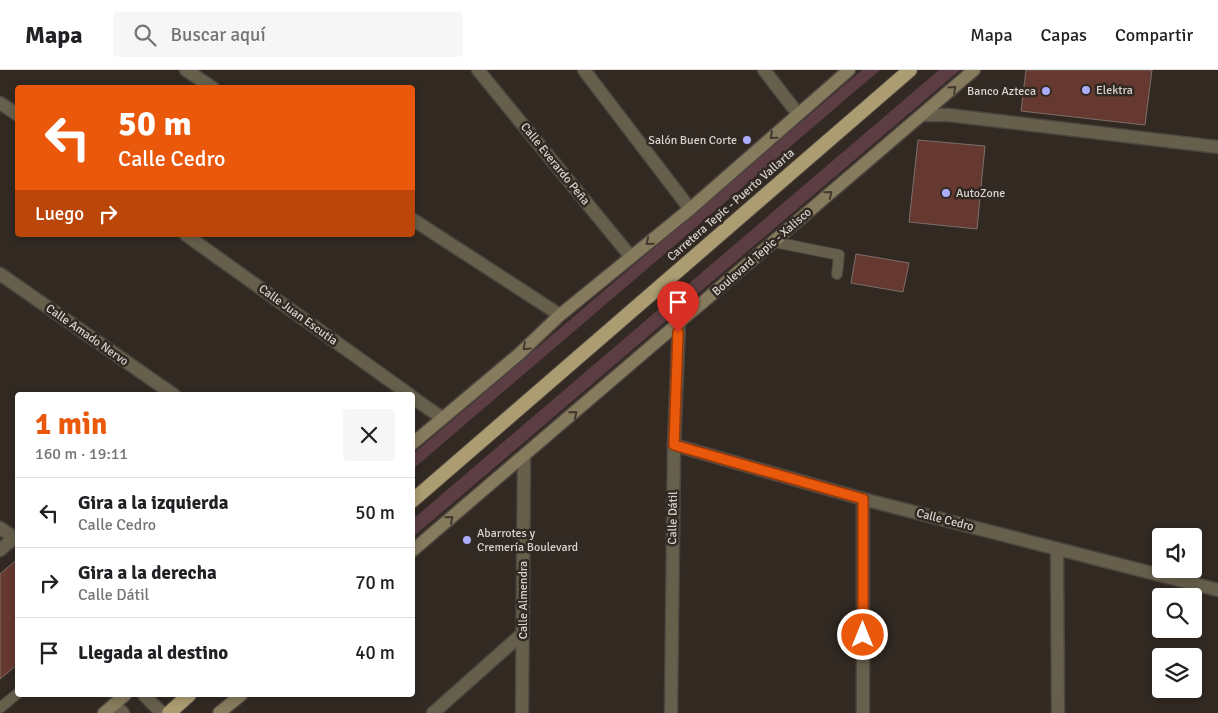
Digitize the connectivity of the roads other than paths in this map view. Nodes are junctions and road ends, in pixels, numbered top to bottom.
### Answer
1 (186, 70) edge
2 (478, 70) edge
3 (584, 70) edge
4 (764, 70) edge
5 (849, 70) edge
6 (910, 70) edge
7 (974, 70) edge
8 (208, 85) edge
9 (0, 102) edge
10 (15, 113) edge
11 (798, 114) junction
12 (924, 114) junction
13 (1218, 147) edge
14 (690, 209) junction
15 (415, 221) edge
16 (189, 237) edge
17 (774, 242) junction
18 (631, 257) junction
19 (0, 274) edge
20 (836, 274) dead end
21 (560, 315) junction
22 (679, 322) junction
23 (170, 392) edge
24 (405, 392) edge
25 (415, 399) edge
26 (442, 418) junction
27 (415, 441) edge
28 (674, 445) junction
29 (524, 457) junction
30 (415, 498) edge
31 (863, 499) junction
32 (0, 528) edge
33 (15, 538) edge
34 (15, 540) edge
35 (415, 548) edge
36 (1057, 549) junction
37 (0, 550) edge
38 (1218, 590) edge
39 (522, 633) junction
40 (15, 696) edge
41 (124, 697) edge
42 (146, 697) edge
43 (187, 697) edge
44 (239, 697) edge
45 (0, 708) edge
46 (118, 709) edge
47 (104, 713) edge
48 (162, 713) edge
49 (169, 713) edge
50 (219, 713) edge
51 (434, 713) edge
52 (522, 713) edge
53 (672, 713) edge
54 (863, 713) edge
55 (1058, 713) edge

1 - 8 street
2 - 18 street, Calle Everardo Peña
3 - 14 street
4 - 11 street
5 - 11 main road
6 - 30 highway, Carretera Tepic - Puerto Vallarta
12 -> 7 main road, Boulevard Tepic - Xalisco
9 - 10 street
11 -> 14 main road
12 - 13 street
17 -> 12 main road, Boulevard Tepic - Xalisco
14 -> 18 main road
15 - 21 street
16 - 24 street, Calle Juan Escutia
17 - 20 lane
17 - 22 main road, Boulevard Tepic - Xalisco
18 - 21 main road
19 - 23 street, Calle Amado Nervo
21 -> 26 main road
22 - 28 street, Calle Dátil
29 -> 22 main road, Boulevard Tepic - Xalisco
25 - 26 street, Calle Juan Escutia
26 - 27 main road
28 - 31 street, Calle Cedro
28 - 53 street, Calle Dátil
35 -> 29 main road, Boulevard Tepic - Xalisco
29 - 39 street, Calle Almendra
31 - 36 street, Calle Cedro
31 - 54 street
32 - 33 street
34 - 37 street
36 - 38 street, Calle Cedro
36 - 55 street
39 - 51 street
39 - 52 street, Calle Almendra
40 - 45 lane
41 - 46 main road
42 - 48 street
43 - 49 highway
44 - 50 main road
46 - 47 main road

